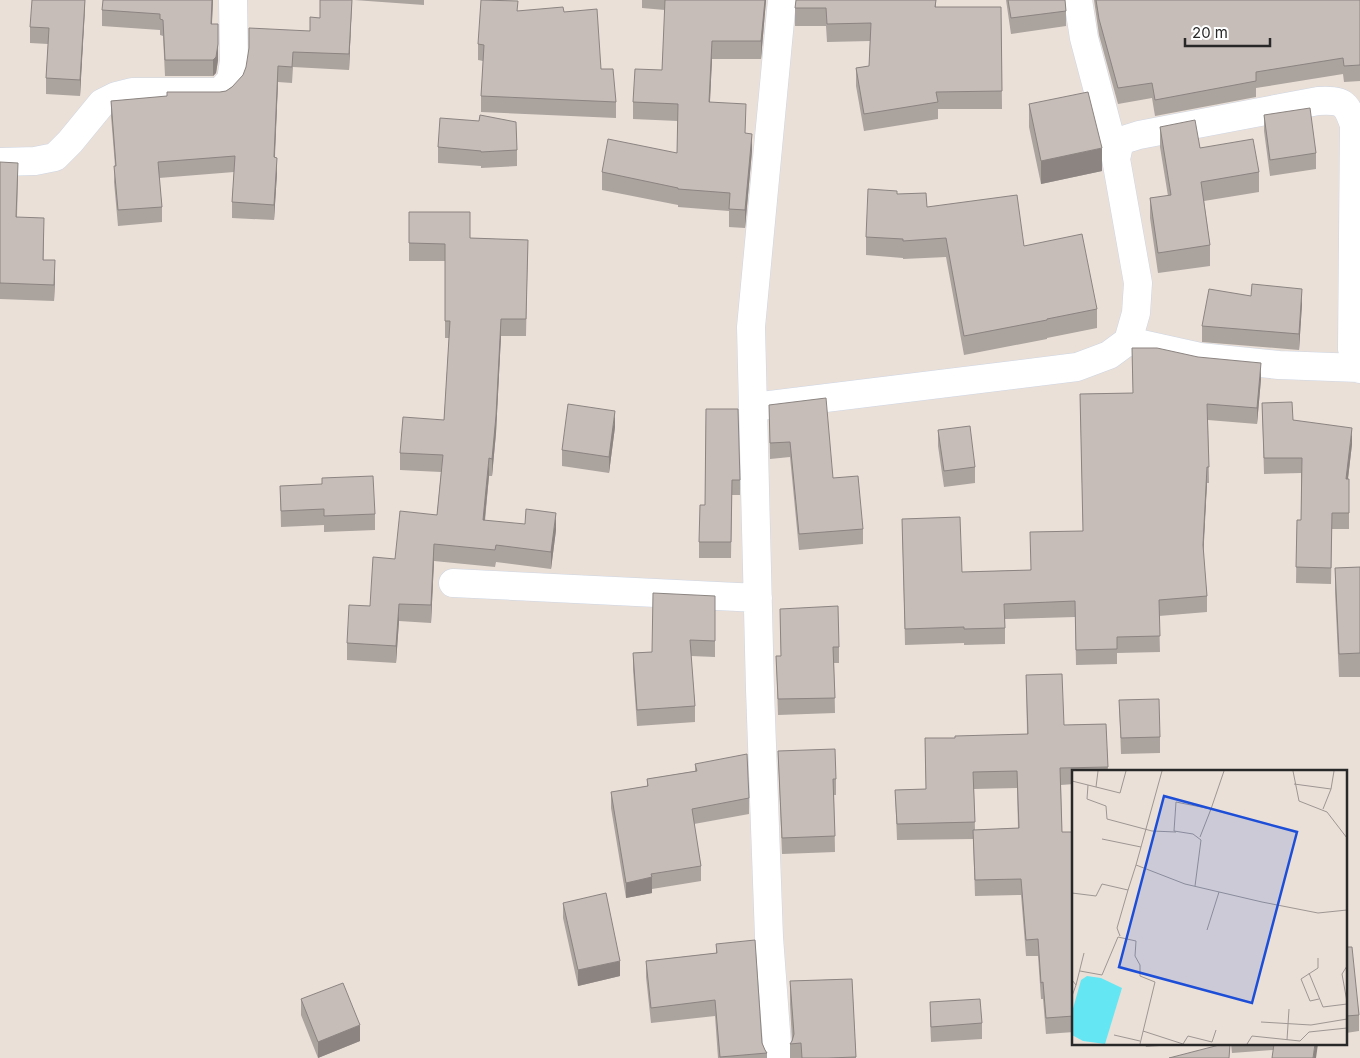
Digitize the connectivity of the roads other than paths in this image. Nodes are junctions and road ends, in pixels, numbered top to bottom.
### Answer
1 (233, 0) edge
2 (782, 0) edge
3 (1078, 0) edge
4 (1116, 159) junction
5 (0, 162) edge
6 (1128, 341) junction
7 (1359, 369) edge
8 (753, 407) junction
9 (452, 583) dead end
10 (758, 598) junction
11 (778, 1058) edge

1 - 5 street
2 - 8 street
3 - 4 street
4 - 6 street
4 - 7 street
6 - 7 street
6 - 8 street
8 - 10 street
9 - 10 street
10 - 11 street

